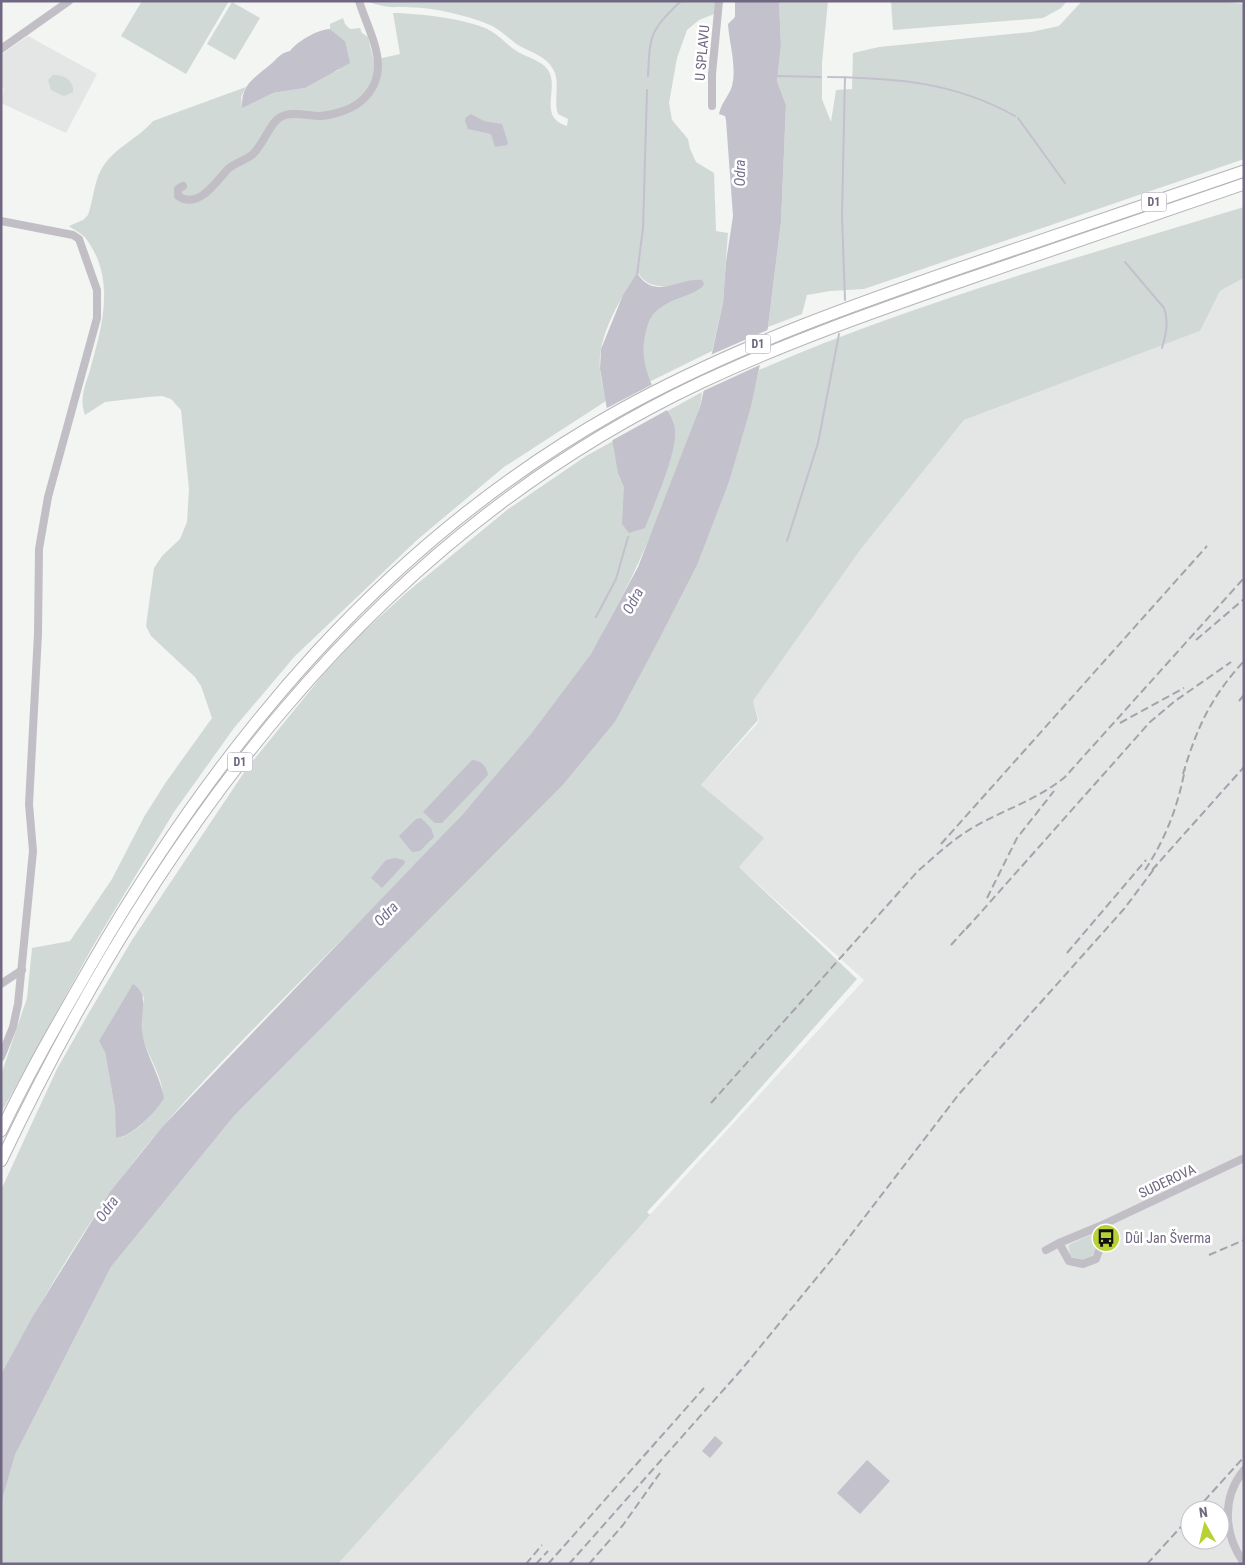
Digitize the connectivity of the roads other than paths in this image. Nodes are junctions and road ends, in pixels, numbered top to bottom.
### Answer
1 (69, 1) edge
2 (359, 1) edge
3 (719, 1) edge
4 (1, 49) edge
5 (712, 106) dead end
6 (1244, 171) edge
7 (1244, 184) edge
8 (183, 186) dead end
9 (1, 221) edge
10 (22, 970) junction
11 (1, 984) edge
12 (1, 1057) edge
13 (1, 1131) edge
14 (1244, 1158) edge
15 (1, 1161) edge
16 (1100, 1226) junction
17 (1059, 1242) junction
18 (1046, 1250) dead end
19 (1244, 1470) edge
20 (1244, 1563) edge

1 - 4 street
2 - 8 street
3 - 5 street, U SPLAVU
6 - 13 highway, D1
7 - 15 highway, D1
9 - 10 street
10 - 11 street
10 - 12 street
14 - 16 street, SUDEROVA
16 - 17 street, SUDEROVA
16 - 17 street
17 - 18 street, SUDEROVA
19 - 20 street

